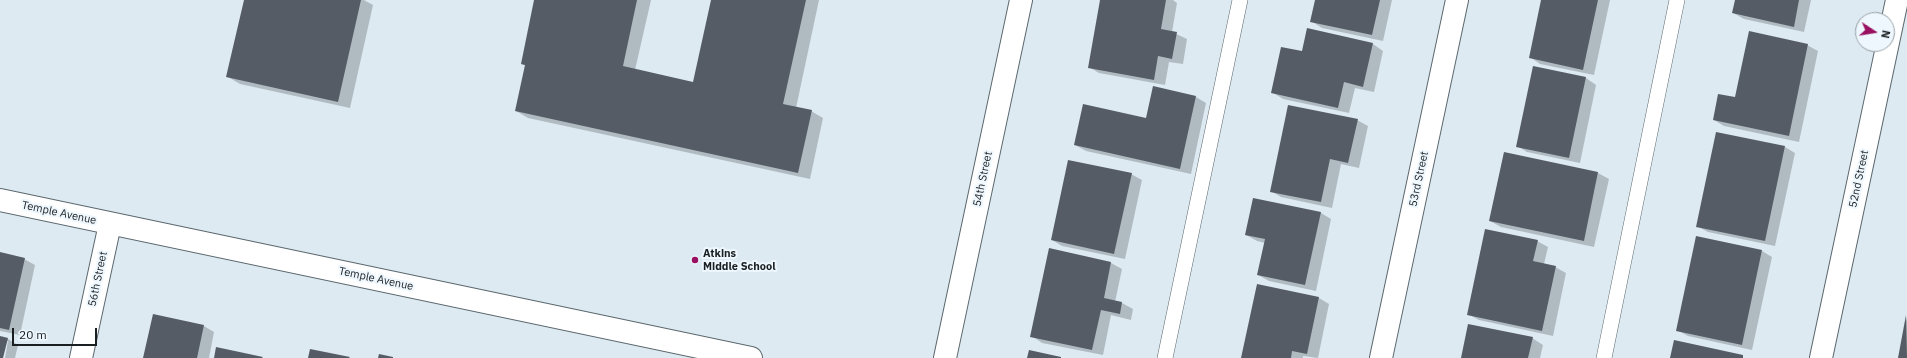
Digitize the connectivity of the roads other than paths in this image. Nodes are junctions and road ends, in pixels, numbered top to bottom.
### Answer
1 (1022, 0) edge
2 (1240, 0) edge
3 (1458, 0) edge
4 (1677, 0) edge
5 (1897, 0) edge
6 (0, 200) edge
7 (110, 224) junction
8 (81, 358) edge
9 (751, 358) edge
10 (945, 358) edge
11 (1165, 358) edge
12 (1381, 358) edge
13 (1604, 358) edge
14 (1821, 358) edge

1 - 10 street, 54th Street
2 - 11 lane
3 - 12 street, 53rd Street
4 - 13 lane
5 - 14 street, 52nd Street
6 - 7 street, Temple Avenue
7 - 8 street, 56th Street
7 - 9 street, Temple Avenue

